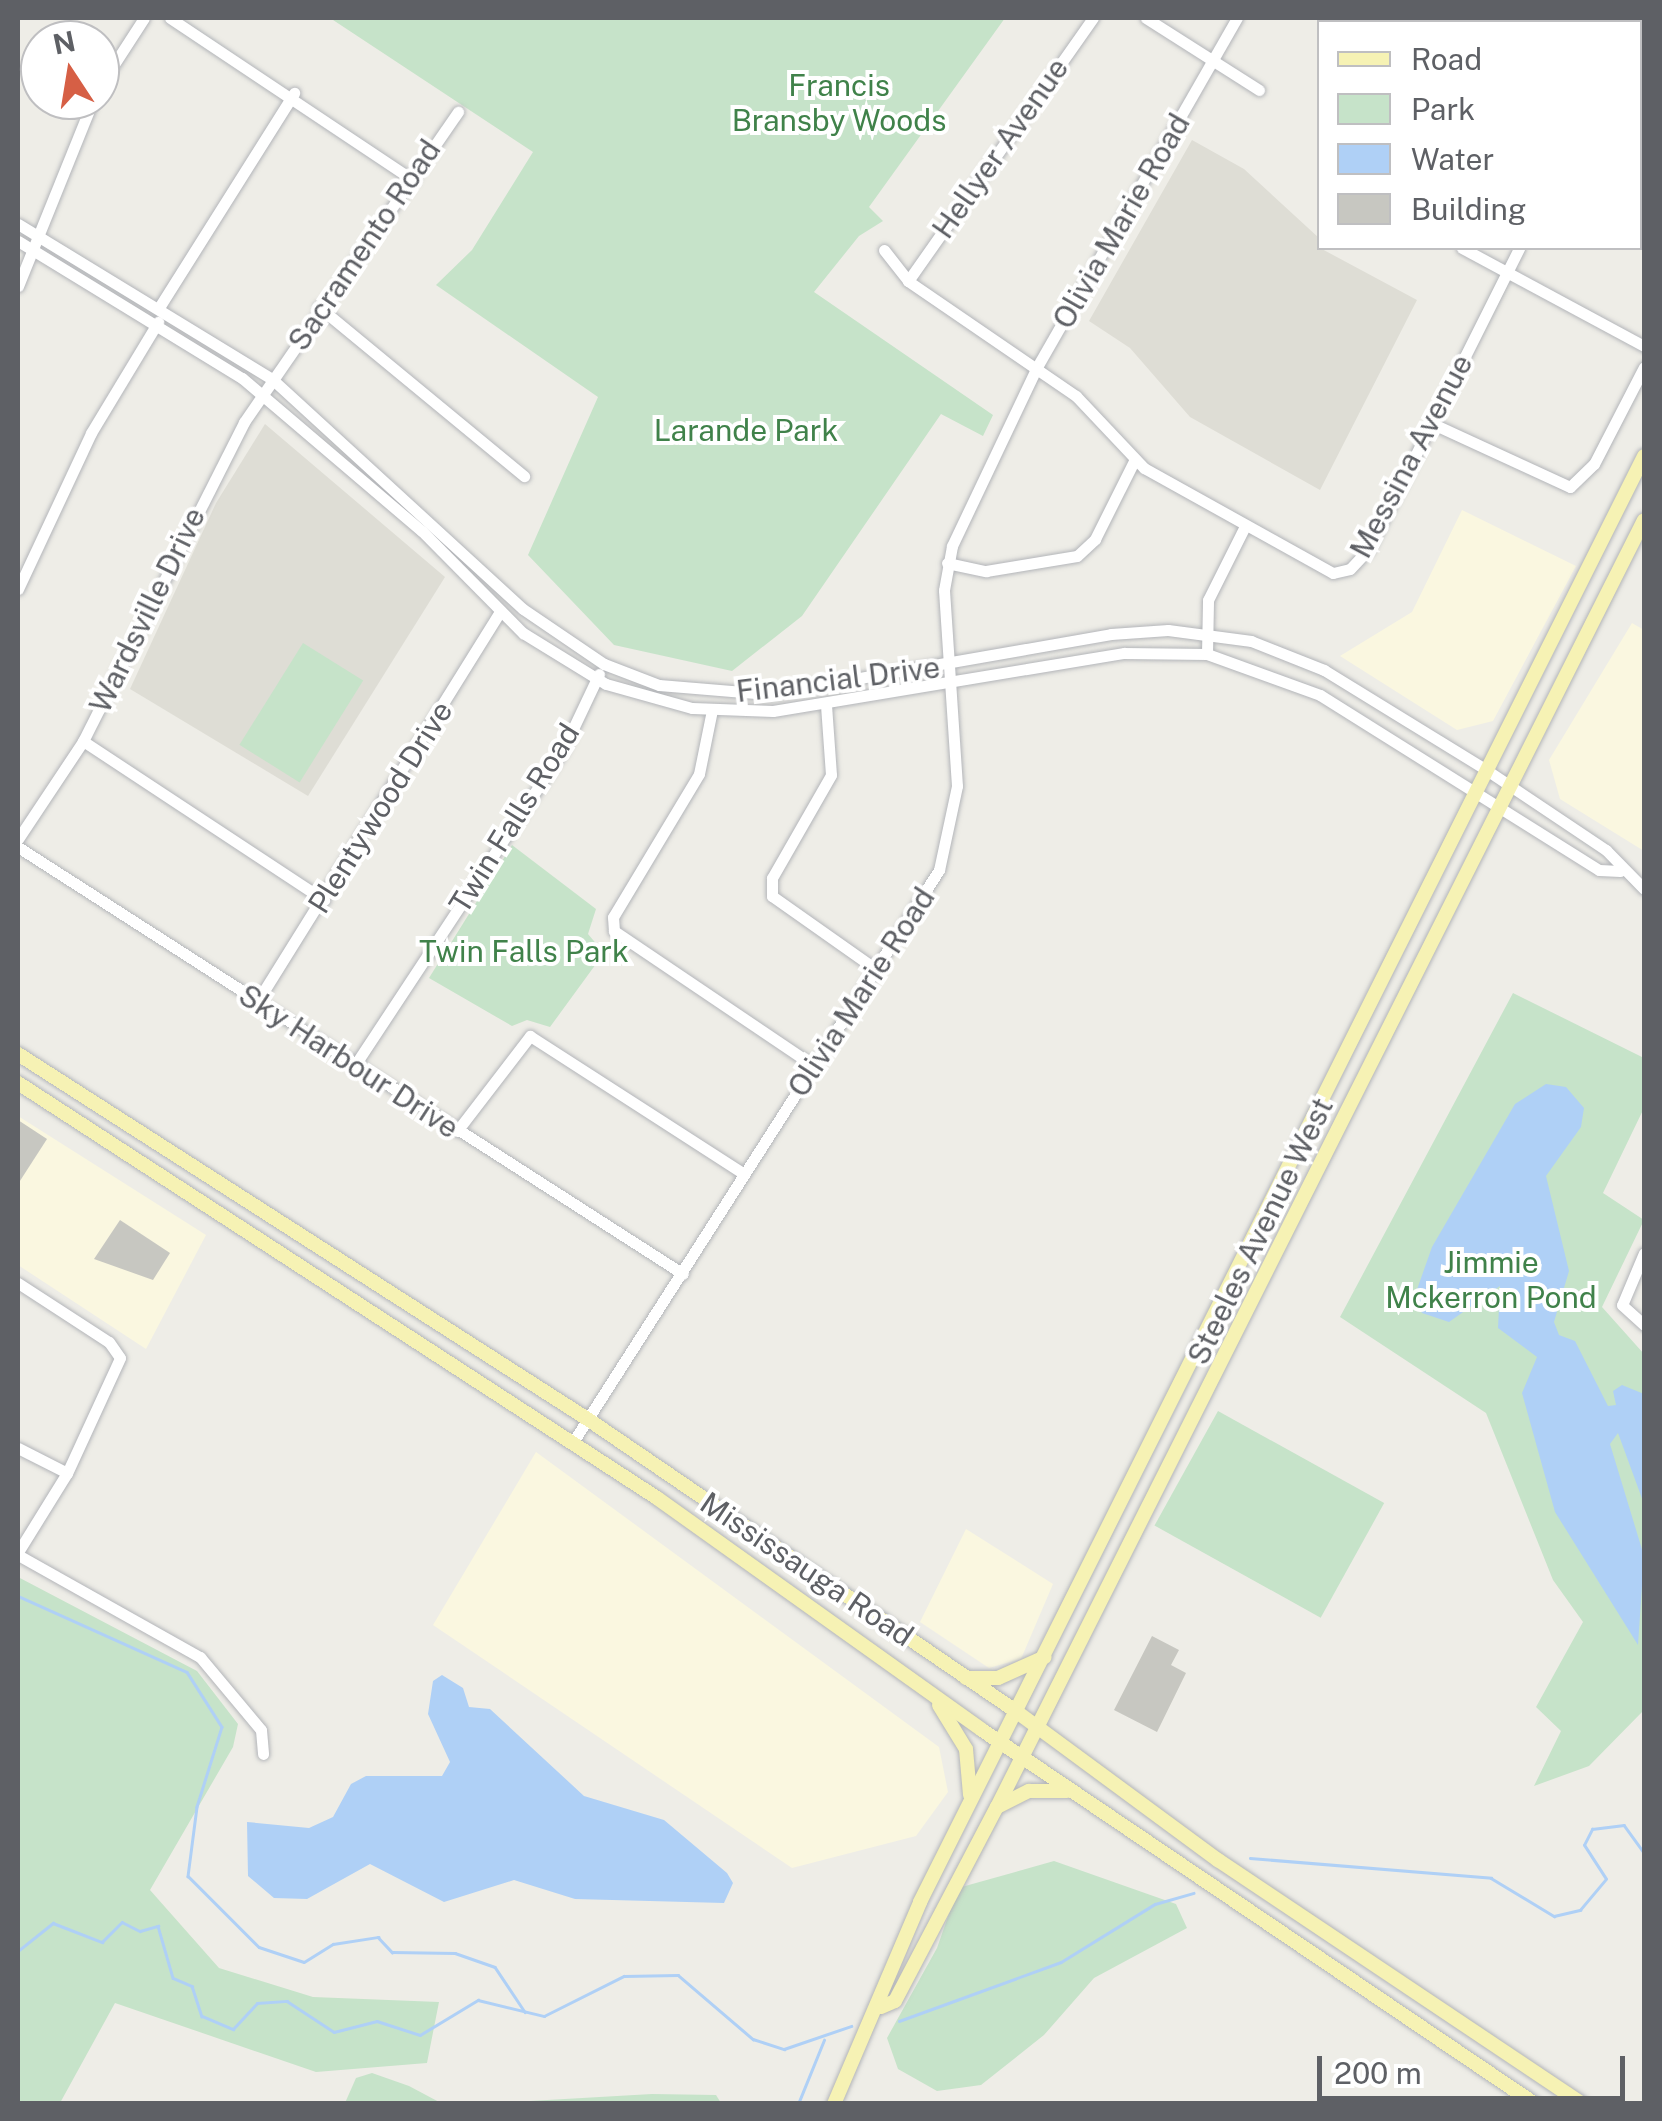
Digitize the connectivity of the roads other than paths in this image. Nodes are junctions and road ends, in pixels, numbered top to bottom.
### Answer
1 (144, 18) edge
2 (170, 18) edge
3 (1093, 18) edge
4 (1146, 18) edge
5 (1238, 18) edge
6 (120, 55) edge
7 (1215, 58) junction
8 (1259, 90) dead end
9 (294, 94) junction
10 (458, 112) dead end
11 (85, 120) edge
12 (413, 180) junction
13 (18, 224) edge
14 (38, 235) junction
15 (18, 241) edge
16 (32, 248) junction
17 (884, 250) dead end
18 (1466, 250) edge
19 (1518, 250) edge
20 (1508, 269) junction
21 (908, 281) junction
22 (18, 286) edge
23 (160, 306) junction
24 (319, 307) junction
25 (158, 322) junction
26 (1644, 346) edge
27 (1037, 366) junction
28 (1644, 367) edge
29 (272, 380) junction
30 (263, 394) junction
31 (1432, 423) junction
32 (1644, 456) edge
33 (1135, 459) junction
34 (524, 476) dead end
35 (1644, 520) edge
36 (1244, 528) junction
37 (947, 563) junction
38 (18, 589) edge
39 (500, 611) junction
40 (1208, 633) junction
41 (1207, 654) junction
42 (604, 664) junction
43 (950, 666) junction
44 (596, 679) junction
45 (952, 683) junction
46 (826, 705) junction
47 (712, 710) junction
48 (82, 740) junction
49 (1486, 769) junction
50 (1512, 786) junction
51 (1473, 793) junction
52 (1500, 810) junction
53 (18, 838) edge
54 (18, 846) edge
55 (1620, 871) junction
56 (1644, 889) edge
57 (324, 900) junction
58 (877, 970) junction
59 (257, 1002) junction
60 (18, 1054) edge
61 (814, 1066) junction
62 (353, 1068) junction
63 (18, 1082) edge
64 (457, 1131) junction
65 (744, 1174) junction
66 (1644, 1253) edge
67 (682, 1274) junction
68 (18, 1283) edge
69 (1644, 1325) edge
70 (589, 1420) junction
71 (573, 1442) junction
72 (18, 1448) edge
73 (68, 1473) junction
74 (18, 1553) edge
75 (1045, 1657) junction
76 (965, 1678) junction
77 (921, 1687) junction
78 (1017, 1712) junction
79 (1038, 1727) junction
80 (1000, 1742) junction
81 (263, 1754) dead end
82 (1022, 1757) junction
83 (1074, 1792) junction
84 (970, 1801) junction
85 (997, 1807) junction
86 (881, 2007) junction
87 (834, 2104) edge
88 (1534, 2104) edge
89 (1583, 2104) edge

1 - 6 street
2 - 9 street
3 - 21 street, Hellyer Avenue
4 - 7 street
5 - 7 street, Olivia Marie Road
7 - 8 street
7 - 27 street, Olivia Marie Road
9 - 12 street
9 - 23 street
10 - 12 street, Sacramento Road
11 - 14 street
12 - 24 street, Sacramento Road
13 - 14 street, Financial Drive
14 - 16 street
14 - 23 street, Financial Drive
15 - 16 street, Financial Drive
16 - 22 street
16 - 25 street, Financial Drive
17 - 21 street, Messina Avenue
18 - 20 street
19 - 20 street, Messina Avenue
20 - 26 street
20 - 31 street, Messina Avenue
21 - 27 street, Messina Avenue
23 - 29 street, Financial Drive
24 - 29 street, Sacramento Road
24 - 34 street
25 - 30 street, Financial Drive
25 - 38 street
27 - 33 street, Messina Avenue
27 - 37 street, Olivia Marie Road
28 - 31 street
29 - 30 street, Wardsville Drive
29 - 42 street, Financial Drive
30 - 39 street, Financial Drive
30 - 48 street, Wardsville Drive
31 - 36 street, Messina Avenue
32 - 49 main road, Steeles Avenue West
33 - 36 street, Messina Avenue
33 - 37 street
35 - 50 main road, Steeles Avenue West
36 - 40 street
37 - 43 street, Olivia Marie Road
39 - 44 street, Financial Drive
39 - 57 street, Plentywood Drive
40 - 41 street
40 - 43 street, Financial Drive
40 - 49 street, Financial Drive
41 - 45 street, Financial Drive
41 - 51 street, Financial Drive
42 - 43 street, Financial Drive
42 - 44 street, Twin Falls Road
43 - 45 street, Olivia Marie Road
44 - 47 street, Financial Drive
44 - 62 street, Twin Falls Road
45 - 46 street, Financial Drive
45 - 58 street, Olivia Marie Road
46 - 47 street, Financial Drive
46 - 58 street
47 - 61 street
48 - 53 street, Wardsville Drive
48 - 57 street
49 - 50 street, Financial Drive
49 - 51 main road, Steeles Avenue West
50 - 52 main road, Steeles Avenue West
50 - 55 street, Financial Drive
51 - 52 street, Financial Drive
51 - 75 main road, Steeles Avenue West
52 - 55 street, Financial Drive
52 - 79 main road, Steeles Avenue West
54 - 59 street, Sky Harbour Drive
55 - 56 street, Financial Drive
57 - 59 street, Plentywood Drive
58 - 61 street, Olivia Marie Road
59 - 62 street, Sky Harbour Drive
60 - 70 main road, Mississauga Road
61 - 65 street, Olivia Marie Road
62 - 64 street, Sky Harbour Drive
63 - 71 main road, Mississauga Road
64 - 65 street
64 - 67 street, Sky Harbour Drive
65 - 67 street, Olivia Marie Road
66 - 69 street
67 - 70 street, Olivia Marie Road
68 - 73 street
70 - 71 street, Olivia Marie Road
70 - 76 main road, Mississauga Road
71 - 77 main road, Mississauga Road
72 - 73 street
73 - 74 street
74 - 81 street
75 - 76 main road
75 - 78 main road, Steeles Avenue West
76 - 78 main road, Mississauga Road
77 - 80 main road, Mississauga Road
77 - 84 main road
78 - 79 main road, Mississauga Road
78 - 80 main road, Steeles Avenue West
79 - 82 main road, Steeles Avenue West
79 - 89 main road, Mississauga Road
80 - 82 main road, Mississauga Road
80 - 84 main road, Steeles Avenue West
82 - 83 main road, Mississauga Road
82 - 85 main road, Steeles Avenue West
83 - 85 main road
83 - 88 main road, Mississauga Road
84 - 86 main road, Steeles Avenue West
85 - 86 main road, Steeles Avenue West
86 - 87 main road, Steeles Avenue West

